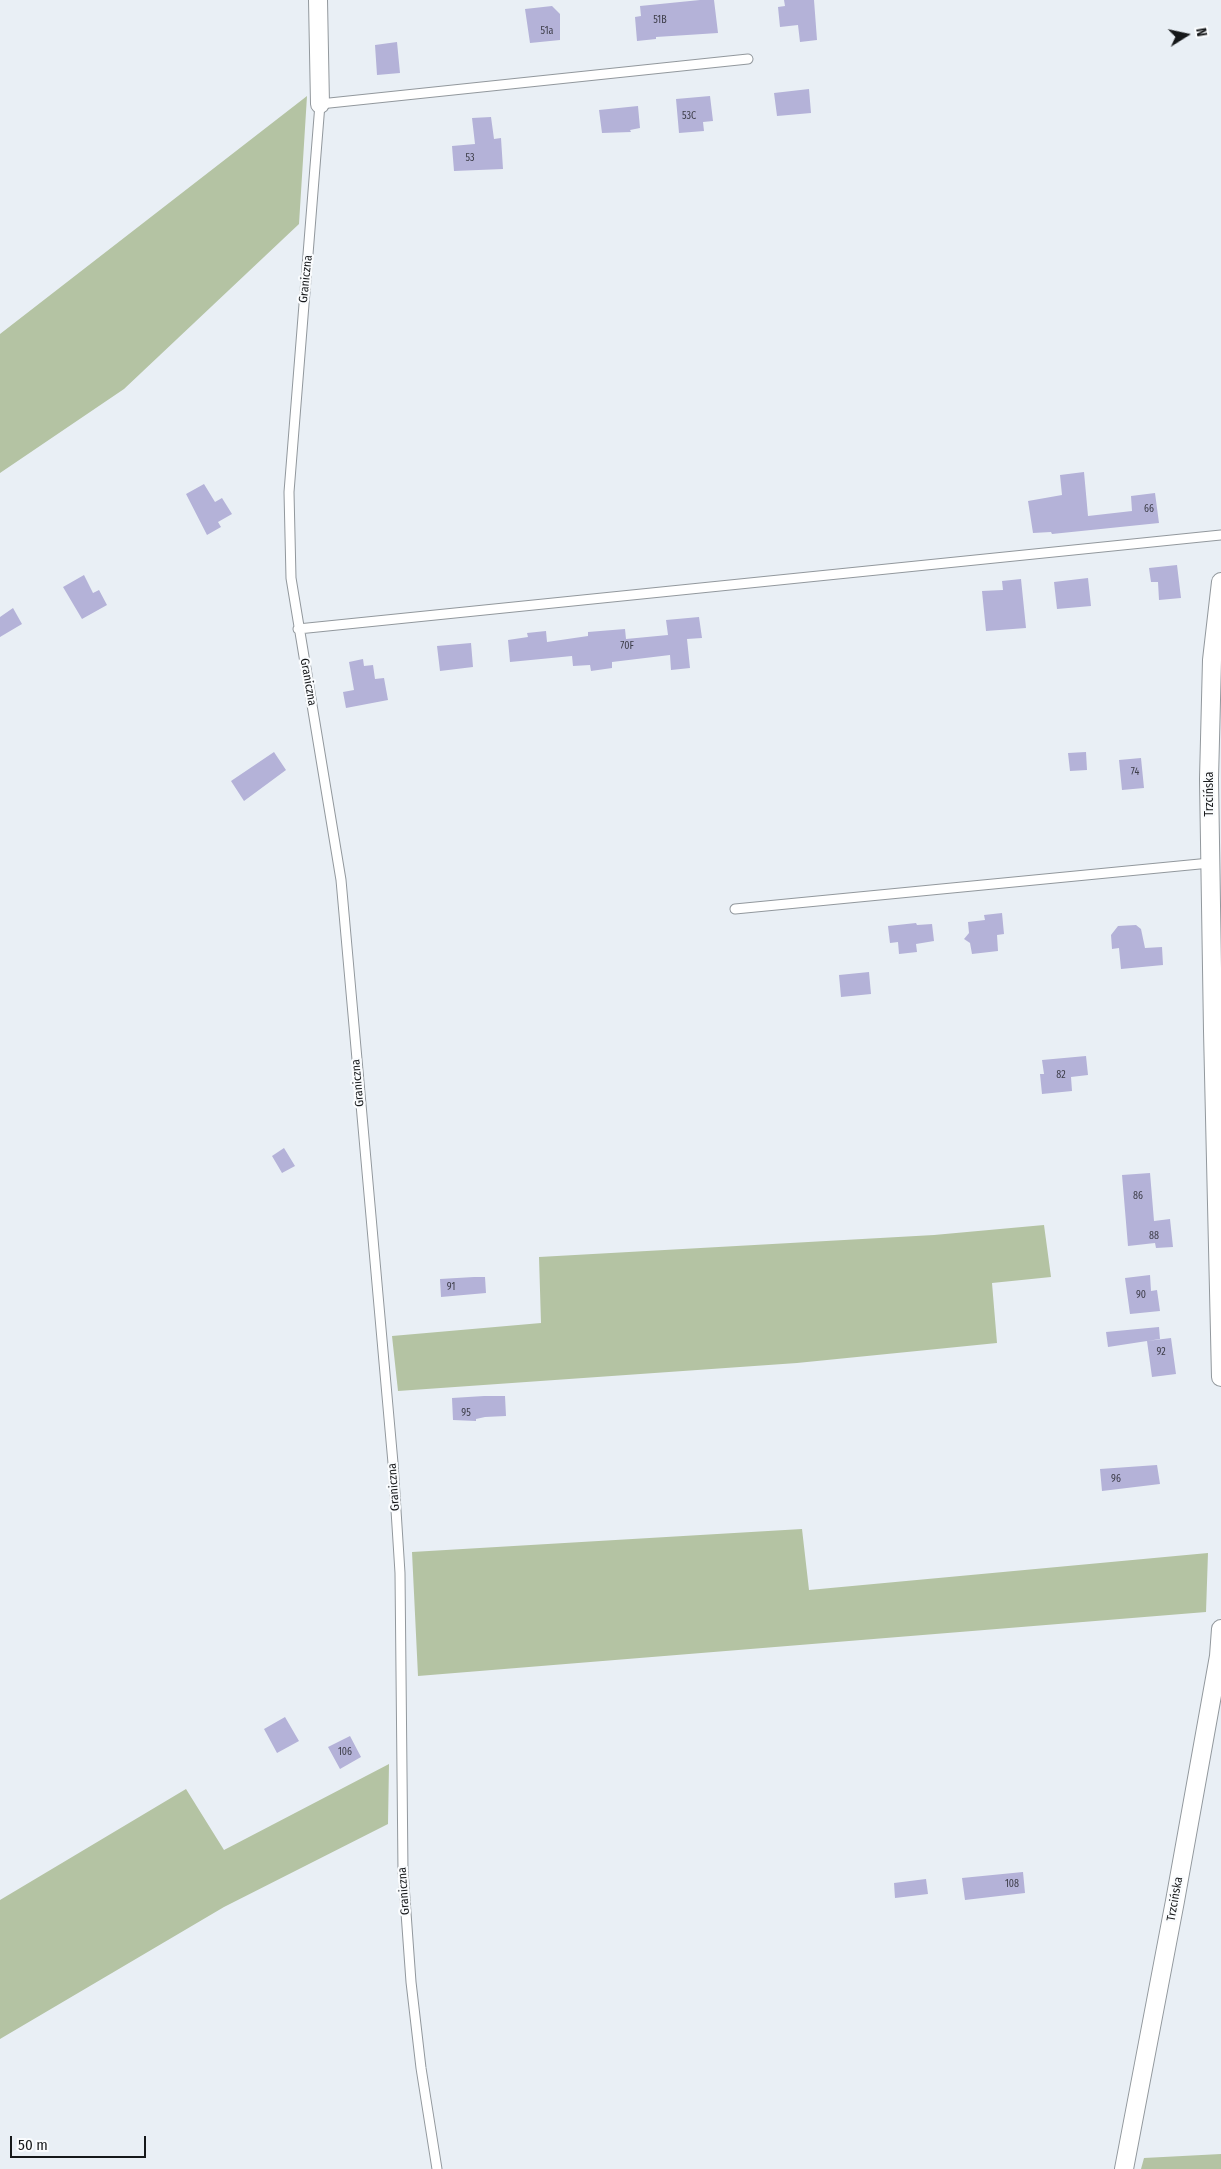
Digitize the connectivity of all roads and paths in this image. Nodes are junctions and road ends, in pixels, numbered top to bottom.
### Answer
1 (318, 0) edge
2 (748, 59) dead end
3 (320, 104) junction
4 (1221, 535) edge
5 (1221, 582) edge
6 (298, 629) junction
7 (1217, 661) edge
8 (1214, 860) edge
9 (735, 909) dead end
10 (1220, 1257) edge
11 (1221, 1377) edge
12 (1221, 1629) edge
13 (437, 2169) edge
14 (1124, 2169) edge

1 - 3 street, Graniczna
2 - 3 lane
3 - 6 lane, Graniczna
4 - 6 lane
5 - 7 street, Trzcińska
6 - 13 lane, Graniczna
7 - 8 street, Trzcińska
8 - 9 lane
8 - 10 street, Trzcińska
10 - 11 street, Trzcińska
12 - 14 street, Trzcińska

